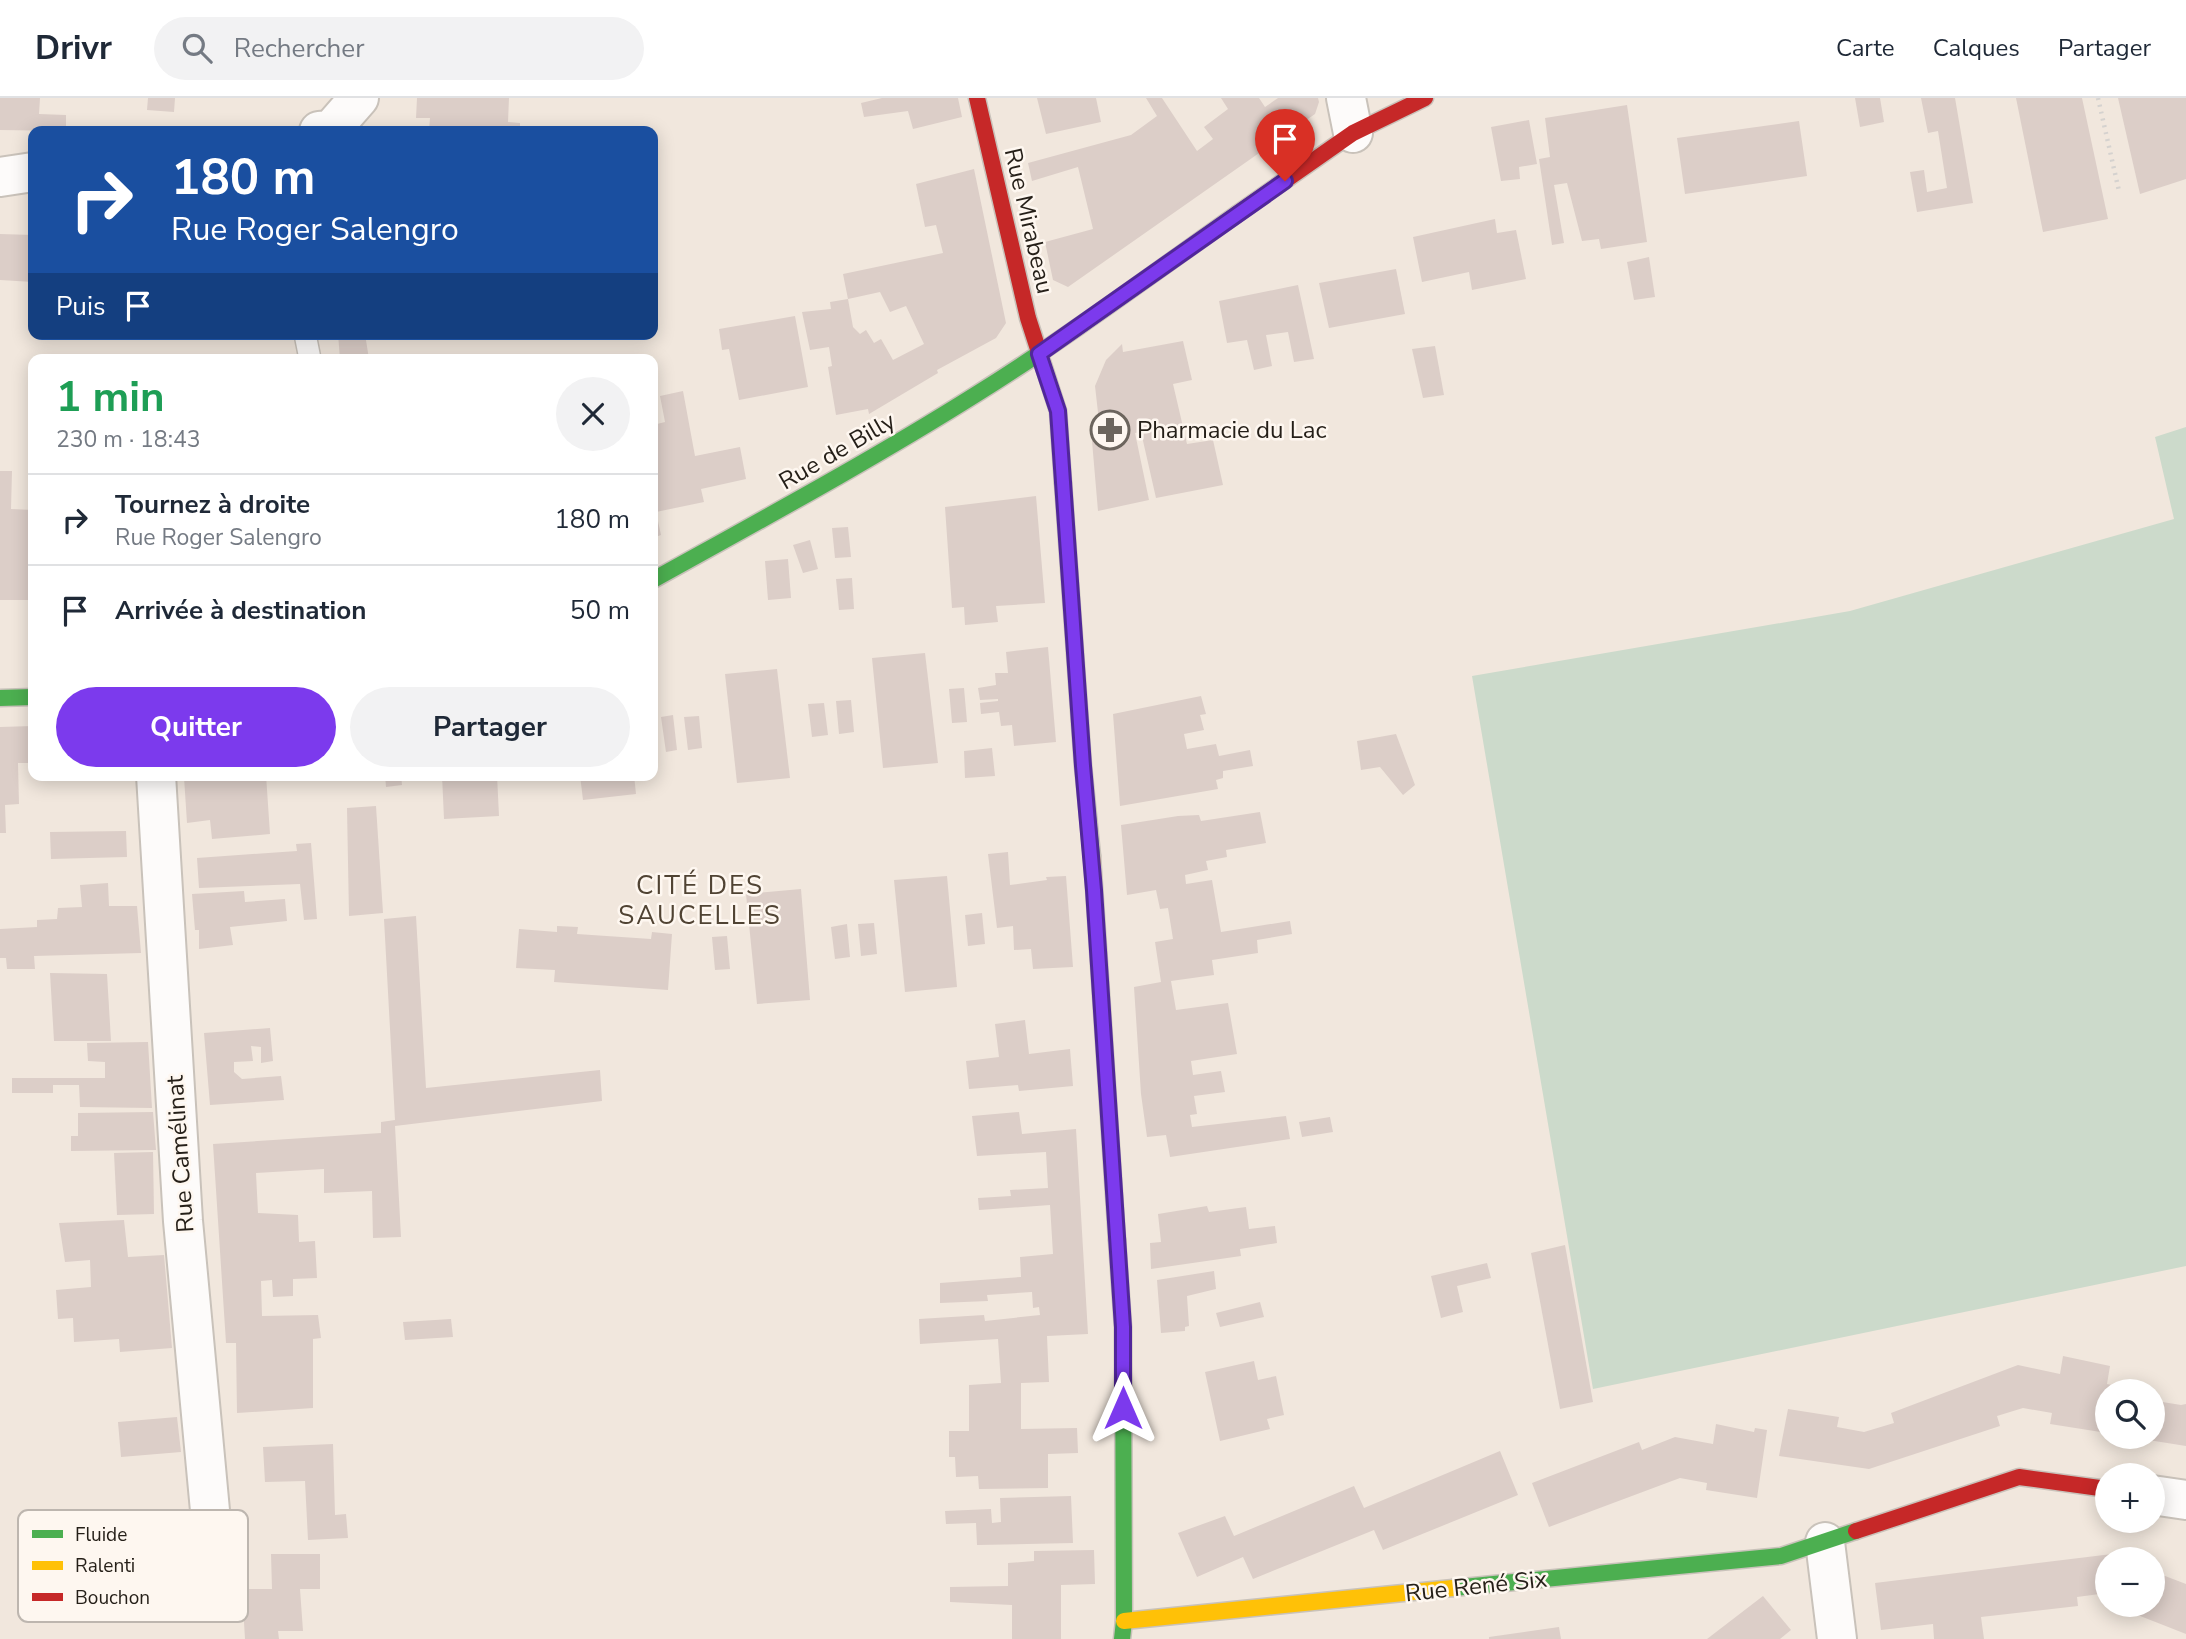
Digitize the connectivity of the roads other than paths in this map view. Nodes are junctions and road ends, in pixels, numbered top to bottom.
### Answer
1 (359, 98) edge
2 (977, 98) edge
3 (1424, 98) edge
4 (1350, 115) edge
5 (334, 126) edge
6 (28, 173) edge
7 (0, 177) edge
8 (1039, 354) junction
9 (658, 577) edge
10 (28, 697) edge
11 (0, 698) edge
12 (156, 781) edge
13 (2095, 1487) edge
14 (2165, 1497) edge
15 (2186, 1500) edge
16 (210, 1510) edge
17 (1825, 1542) junction
18 (1124, 1621) junction
19 (1122, 1639) edge
20 (1837, 1639) edge

1 - 5 street
2 - 8 street, Rue Mirabeau
3 - 4 street, Rue de Billy
4 - 8 street, Rue de Billy
6 - 7 street
8 - 9 street, Rue de Billy
8 - 18 street, Rue Mirabeau
10 - 11 street
12 - 16 street, Rue Camélinat
13 - 17 street, Rue René Six
14 - 15 street
17 - 18 street, Rue René Six
17 - 20 street
18 - 19 street, Rue Mirabeau

